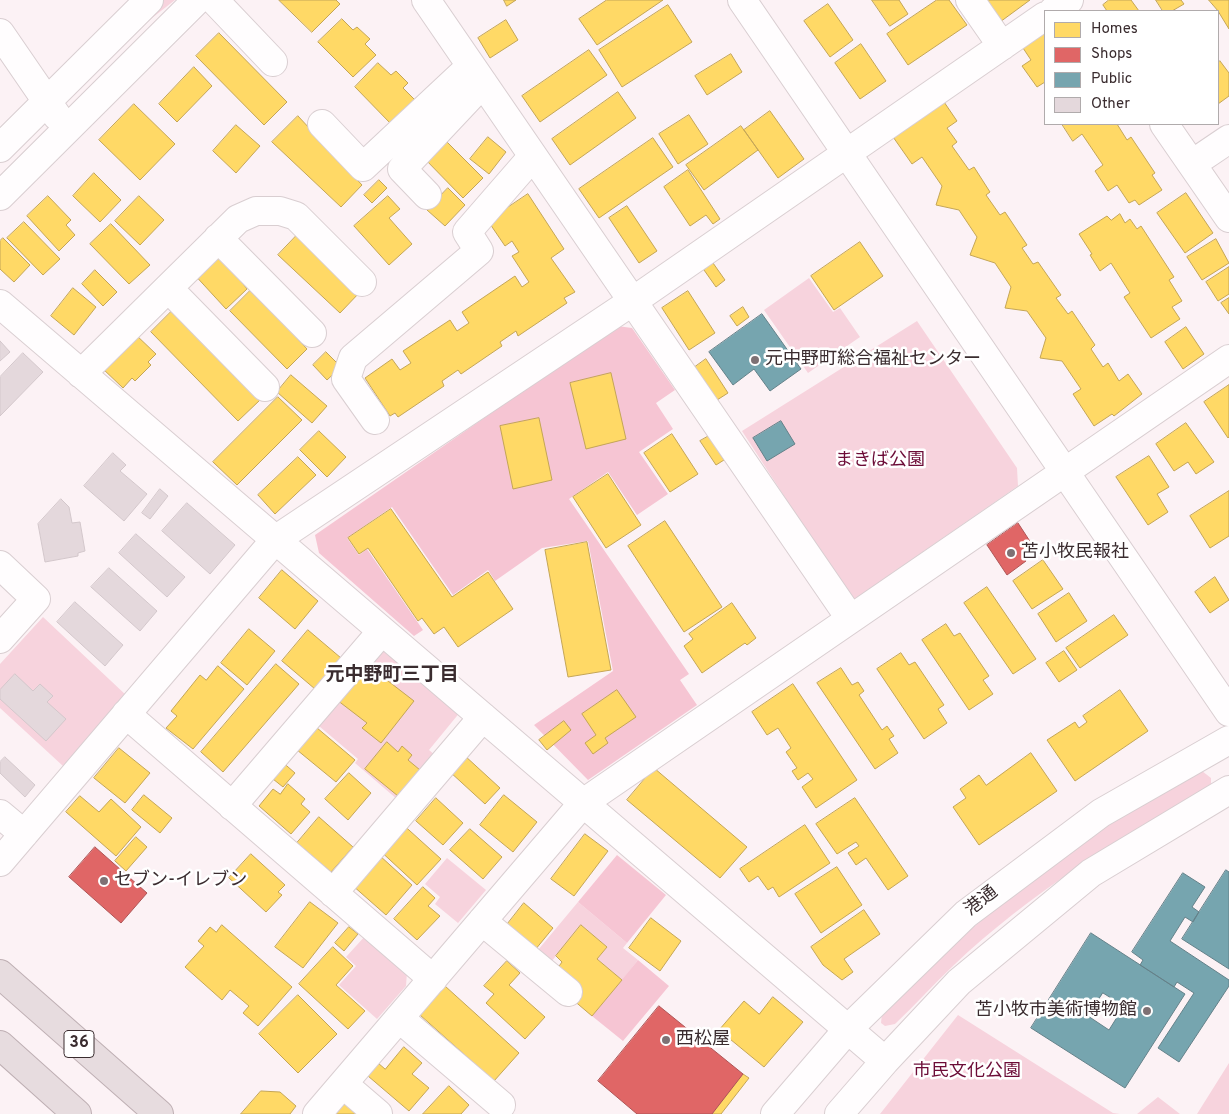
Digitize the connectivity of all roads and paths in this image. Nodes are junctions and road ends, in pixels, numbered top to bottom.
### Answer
1 (149, 0) edge
2 (197, 0) edge
3 (214, 0) edge
4 (426, 0) edge
5 (742, 0) edge
6 (970, 0) edge
7 (1069, 0) edge
8 (1054, 10) edge
9 (1044, 17) edge
10 (0, 33) edge
11 (1002, 46) junction
12 (273, 62) dead end
13 (477, 74) junction
14 (48, 102) junction
15 (322, 124) dead end
16 (1165, 125) edge
17 (68, 131) junction
18 (1229, 139) edge
19 (0, 148) edge
20 (847, 153) junction
21 (533, 156) junction
22 (1192, 164) junction
23 (427, 195) dead end
24 (0, 196) edge
25 (1229, 218) edge
26 (218, 238) junction
27 (362, 282) dead end
28 (168, 288) junction
29 (633, 302) junction
30 (0, 304) edge
31 (312, 333) dead end
32 (1229, 359) edge
33 (81, 374) junction
34 (265, 387) dead end
35 (375, 420) dead end
36 (1064, 472) junction
37 (275, 540) junction
38 (0, 566) edge
39 (850, 618) junction
40 (382, 631) junction
41 (0, 639) edge
42 (1229, 712) edge
43 (126, 714) junction
44 (483, 717) junction
45 (1229, 740) edge
46 (1229, 790) edge
47 (583, 803) junction
48 (232, 806) junction
49 (0, 814) edge
50 (24, 834) junction
51 (0, 862) edge
52 (333, 893) junction
53 (482, 921) junction
54 (0, 974) edge
55 (433, 979) junction
56 (568, 992) dead end
57 (399, 1018) junction
58 (848, 1029) junction
59 (0, 1046) edge
60 (885, 1061) junction
61 (343, 1084) junction
62 (501, 1105) dead end
63 (77, 1114) edge
64 (159, 1114) edge
65 (317, 1114) edge
66 (378, 1114) edge
67 (775, 1114) edge
68 (839, 1114) edge

1 - 14 street
2 - 17 street
3 - 12 street
4 - 13 street
5 - 20 street
6 - 11 street
7 - 8 street
9 - 11 street
10 - 14 street
11 - 20 street
13 - 15 street
13 - 21 street
13 - 23 street
14 - 17 street
14 - 19 street
16 - 22 street
17 - 24 street
18 - 22 street
20 - 29 street
20 - 36 street
21 - 29 street
21 - 35 street
22 - 25 street
26 - 27 street
26 - 28 street
26 - 31 street
28 - 33 street
28 - 34 street
29 - 37 street
29 - 39 street
30 - 33 street
32 - 36 street
33 - 37 street
36 - 39 street
36 - 42 street
37 - 40 street
37 - 43 street
38 - 41 street
39 - 47 street
40 - 44 street
40 - 48 street
43 - 48 street
43 - 50 street
44 - 47 street
44 - 52 street
45 - 58 street, 港通
46 - 60 street
47 - 53 street
47 - 58 street
48 - 52 street
49 - 50 street
50 - 51 street
52 - 55 street
53 - 55 street
53 - 56 street
54 - 64 highway, 36
55 - 57 street
57 - 61 street
57 - 62 street
58 - 60 street
58 - 67 street, 港通
59 - 63 highway
60 - 68 street
61 - 65 street
61 - 66 street

